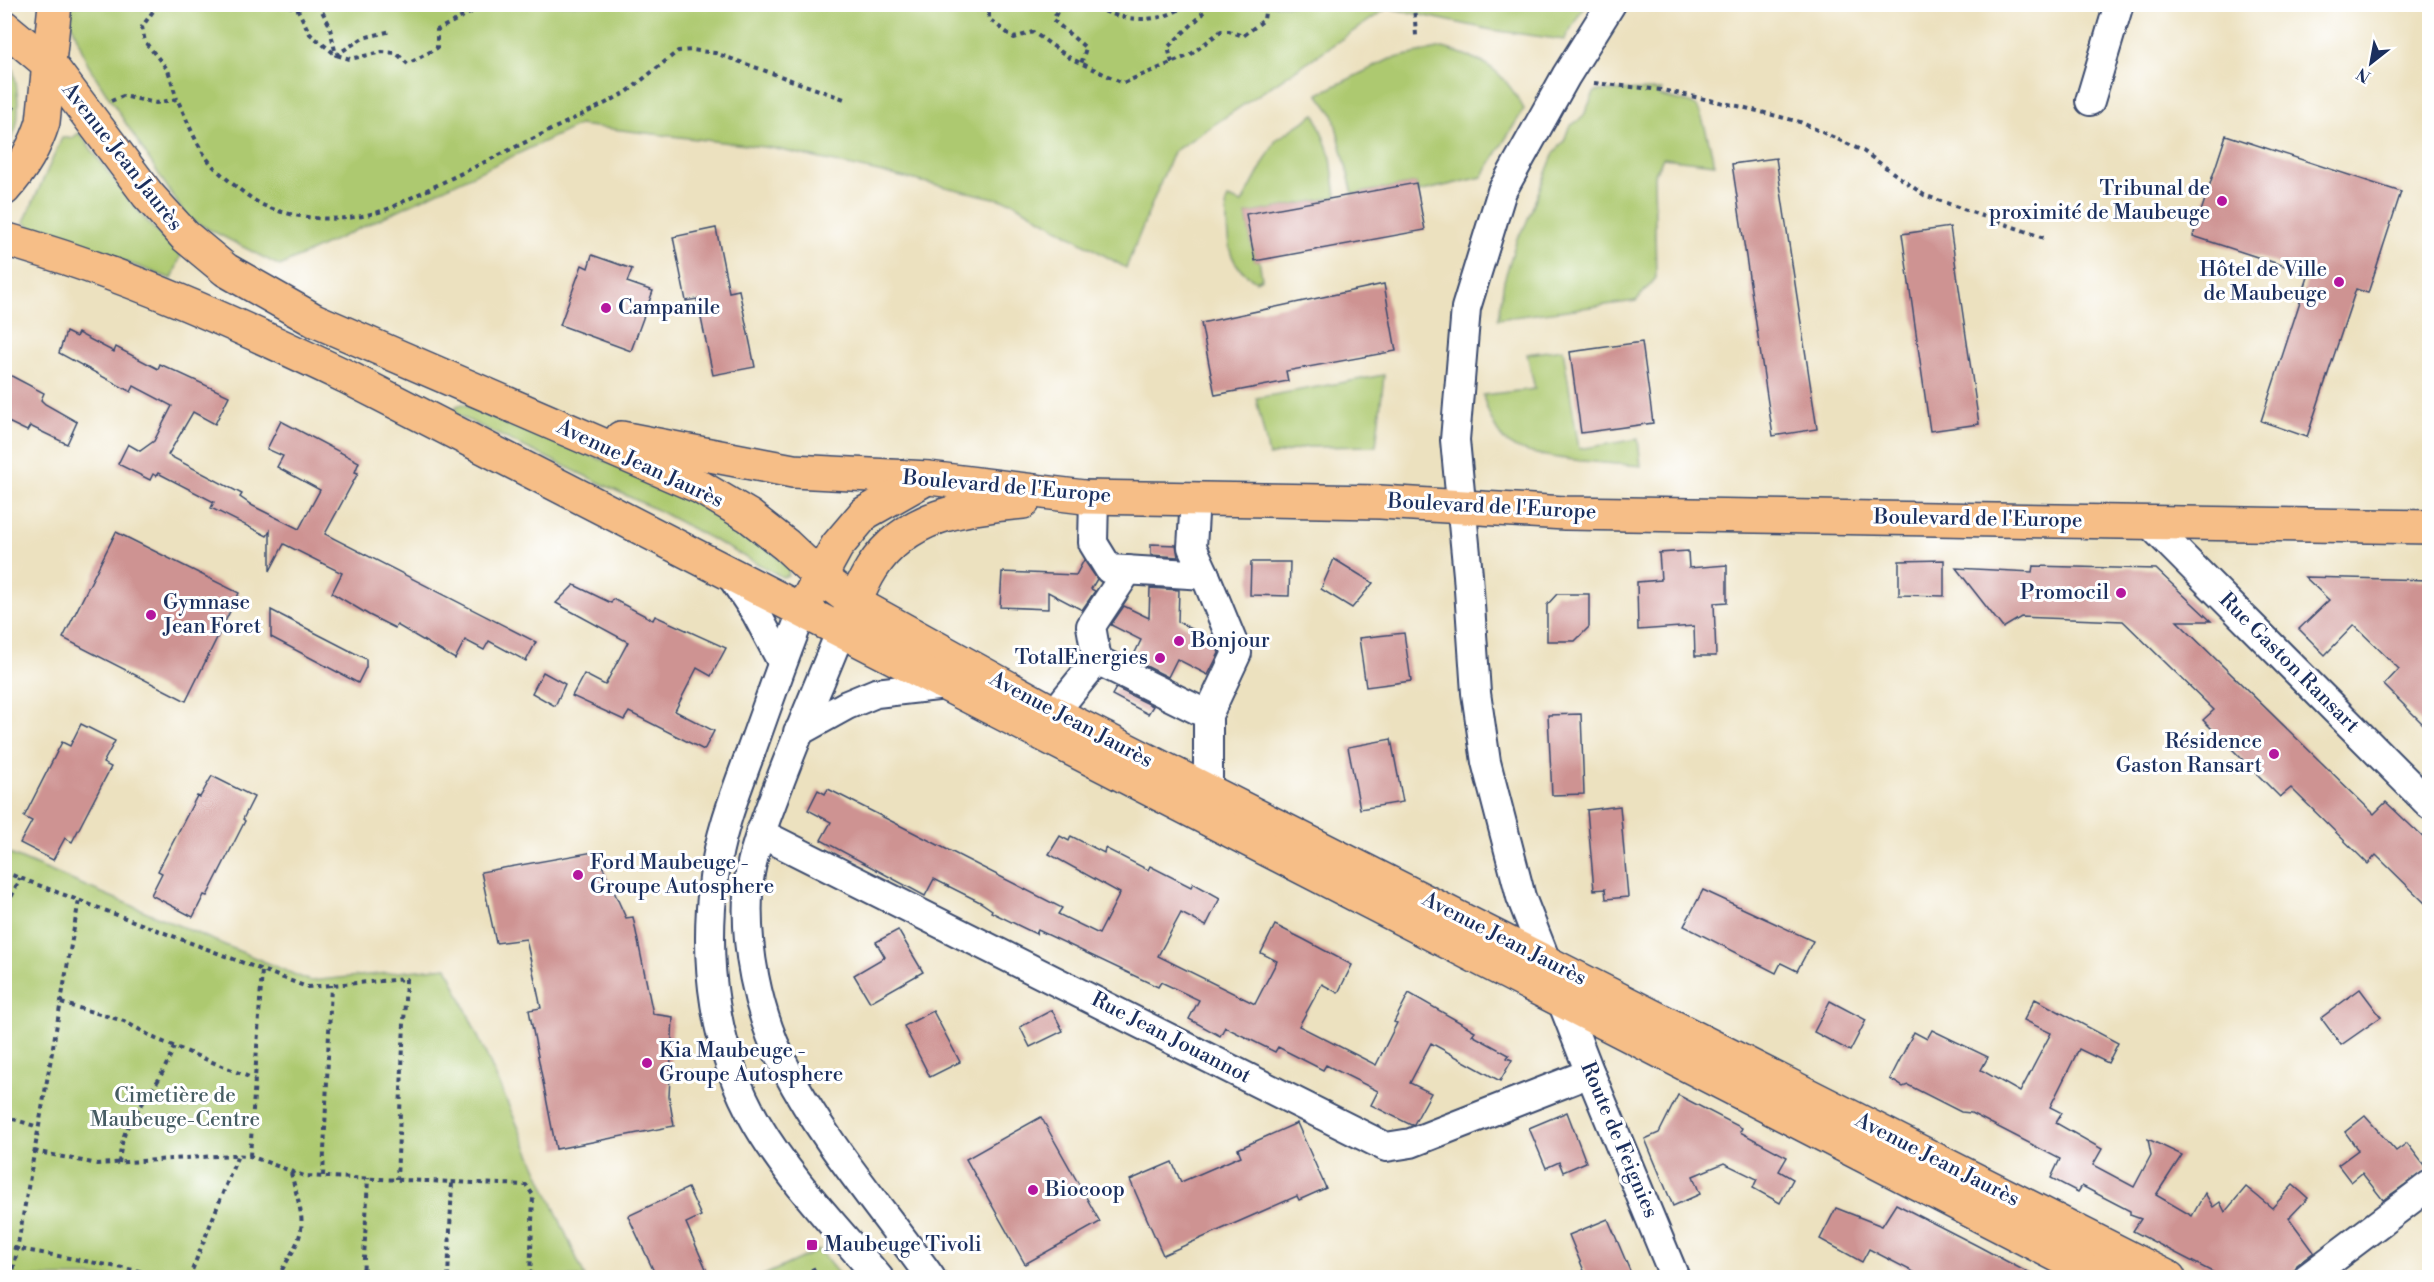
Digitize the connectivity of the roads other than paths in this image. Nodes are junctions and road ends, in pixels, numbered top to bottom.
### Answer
1 (55, 4) edge
2 (1611, 4) edge
3 (2119, 4) edge
4 (4, 27) edge
5 (51, 66) junction
6 (2090, 100) dead end
7 (4, 189) edge
8 (4, 239) edge
9 (560, 427) junction
10 (928, 477) junction
11 (1089, 497) junction
12 (1195, 498) junction
13 (1461, 507) junction
14 (2148, 522) junction
15 (2430, 527) edge
16 (1128, 570) junction
17 (730, 573) junction
18 (1204, 575) junction
19 (819, 576) junction
20 (803, 610) junction
21 (848, 616) junction
22 (1097, 660) junction
23 (782, 662) junction
24 (946, 685) junction
25 (1054, 713) junction
26 (1208, 715) junction
27 (798, 732) junction
28 (1208, 791) junction
29 (2430, 805) edge
30 (760, 833) junction
31 (1546, 960) junction
32 (1563, 1002) junction
33 (1590, 1073) junction
34 (2430, 1185) edge
35 (879, 1278) edge
36 (931, 1278) edge
37 (1675, 1278) edge
38 (2102, 1278) edge
39 (2169, 1278) edge
40 (2307, 1278) edge

1 - 5 main road
2 - 13 street, Route de Feignies
3 - 6 street
4 - 5 main road, Avenue Jean Jaurès
5 - 7 main road
5 - 9 main road, Avenue Jean Jaurès
8 - 17 main road, Avenue Jean Jaurès
9 - 10 main road, Boulevard de l'Europe
9 - 19 main road, Avenue Jean Jaurès
10 - 11 main road, Boulevard de l'Europe
10 - 19 main road
11 - 12 main road, Boulevard de l'Europe
11 - 16 street
11 - 21 main road
12 - 13 main road, Boulevard de l'Europe
12 - 18 street
13 - 14 main road, Boulevard de l'Europe
13 - 31 street, Route de Feignies
14 - 15 main road, Boulevard de l'Europe
14 - 29 street, Rue Gaston Ransart
16 - 18 street
16 - 22 street
17 - 20 main road, Avenue Jean Jaurès
17 - 23 street
18 - 26 street
19 - 20 main road
19 - 21 main road, Avenue Jean Jaurès
20 - 21 main road, Avenue Jean Jaurès
20 - 23 street
21 - 24 main road, Avenue Jean Jaurès
21 - 25 main road, Avenue Jean Jaurès
21 - 27 street
22 - 25 street
22 - 26 street
23 - 35 street
24 - 27 street
24 - 32 main road, Avenue Jean Jaurès
25 - 28 main road, Avenue Jean Jaurès
26 - 28 street
27 - 30 street
28 - 31 main road, Avenue Jean Jaurès
30 - 33 street, Rue Jean Jouannot
30 - 36 street
31 - 32 street, Route de Feignies
31 - 39 main road, Avenue Jean Jaurès
32 - 33 street, Route de Feignies
32 - 38 main road, Avenue Jean Jaurès
33 - 37 street, Route de Feignies
34 - 40 street

